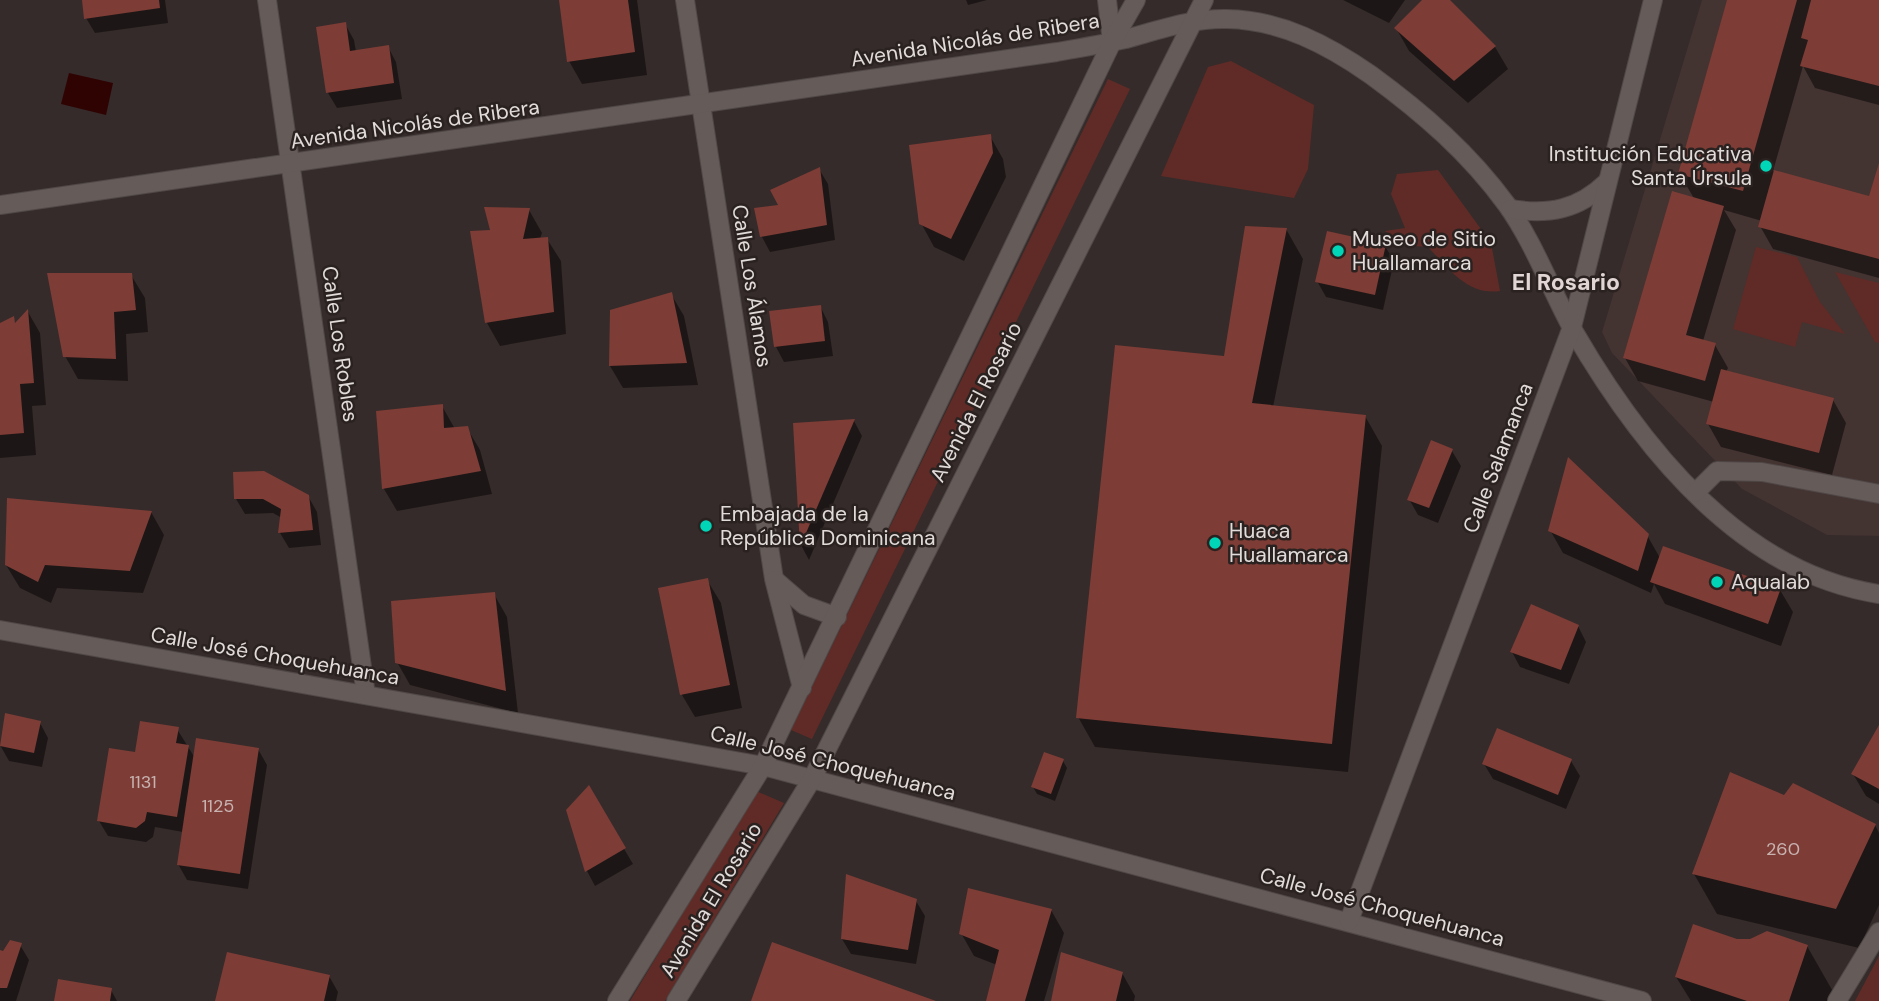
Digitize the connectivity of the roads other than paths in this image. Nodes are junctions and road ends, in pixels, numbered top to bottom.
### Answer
1 (267, 0) edge
2 (685, 0) edge
3 (1107, 0) edge
4 (1136, 0) edge
5 (1204, 0) edge
6 (1653, 0) edge
7 (1192, 22) junction
8 (1112, 42) junction
9 (701, 105) junction
10 (292, 164) junction
11 (1607, 182) junction
12 (0, 205) edge
13 (1510, 209) junction
14 (1572, 327) junction
15 (1695, 493) junction
16 (1879, 494) edge
17 (774, 579) junction
18 (1879, 594) edge
19 (837, 617) junction
20 (0, 630) edge
21 (802, 688) junction
22 (366, 695) junction
23 (763, 766) junction
24 (812, 779) junction
25 (1349, 921) junction
26 (1879, 932) edge
27 (617, 1001) edge
28 (676, 1001) edge
29 (1642, 1001) edge
30 (1838, 1001) edge

1 - 10 street, Calle Los Robles
2 - 9 street, Calle Los Álamos
3 - 8 street
4 - 8 street, Avenida El Rosario
5 - 7 street, Avenida El Rosario
6 - 11 street, Calle Salamanca
7 - 8 street, Avenida Nicolás de Ribera
7 - 13 street, Avenida Nicolás de Ribera
7 - 24 street, Avenida El Rosario
8 - 9 street, Avenida Nicolás de Ribera
8 - 19 street, Avenida El Rosario
9 - 10 street, Avenida Nicolás de Ribera
9 - 17 street, Calle Los Álamos
10 - 12 street, Avenida Nicolás de Ribera
10 - 22 street, Calle Los Robles
11 - 13 street
11 - 14 street, Calle Salamanca
13 - 14 street, Avenida Nicolás de Ribera
14 - 15 street, Avenida Nicolás de Ribera
14 - 25 street, Calle Salamanca
15 - 16 street
15 - 18 street, Avenida Nicolás de Ribera
17 - 19 street
17 - 21 street, Calle Los Álamos
19 - 21 street, Avenida El Rosario
20 - 22 street, Calle José Choquehuanca
21 - 23 street, Avenida El Rosario
22 - 23 street, Calle José Choquehuanca
23 - 24 street, Calle José Choquehuanca
23 - 27 street, Avenida El Rosario
24 - 25 street, Calle José Choquehuanca
24 - 28 street, Avenida El Rosario
25 - 29 street, Calle José Choquehuanca
26 - 30 street

